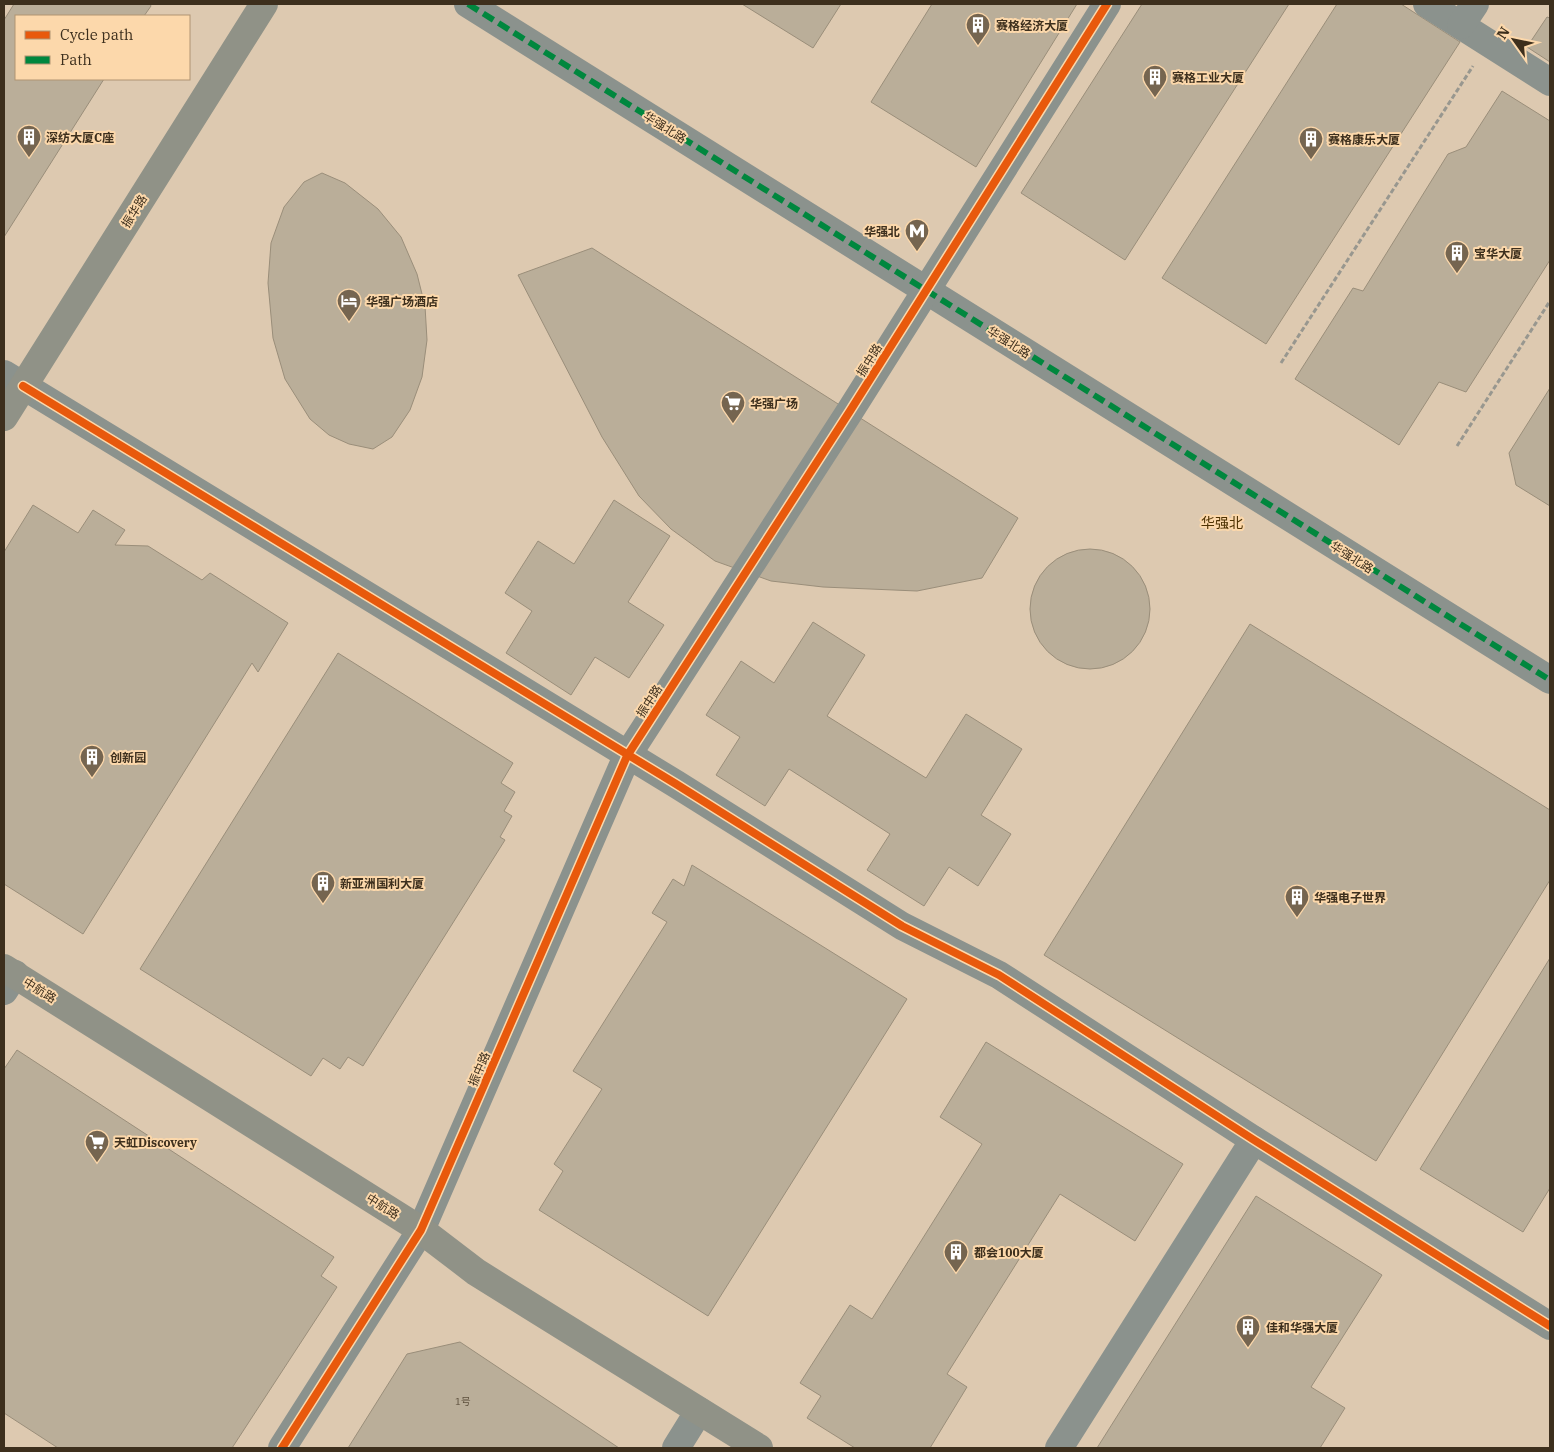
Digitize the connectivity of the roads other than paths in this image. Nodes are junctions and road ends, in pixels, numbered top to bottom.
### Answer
1 (264, 4) edge
2 (468, 4) edge
3 (1108, 4) edge
4 (1427, 4) edge
5 (1468, 15) edge
6 (1550, 82) edge
7 (926, 291) junction
8 (14, 380) edge
9 (4, 417) edge
10 (1550, 680) edge
11 (627, 756) junction
12 (7, 978) edge
13 (1254, 1140) junction
14 (421, 1230) junction
15 (1550, 1326) edge
16 (699, 1411) junction
17 (282, 1448) edge
18 (676, 1448) edge
19 (759, 1448) edge
20 (1059, 1448) edge

1 - 8 main road, 振华路
2 - 7 street, 华强北路
3 - 7 street, 振中路
4 - 5 street
5 - 6 street
7 - 10 street, 华强北路
7 - 11 street, 振中路
8 - 9 main road, 振华路
8 - 11 street
11 - 13 street
11 - 14 street, 振中路
12 - 14 main road, 中航路
13 - 15 street
13 - 20 street
14 - 16 main road, 中航路
14 - 17 street, 振中路
16 - 18 street
16 - 19 main road, 中航路

